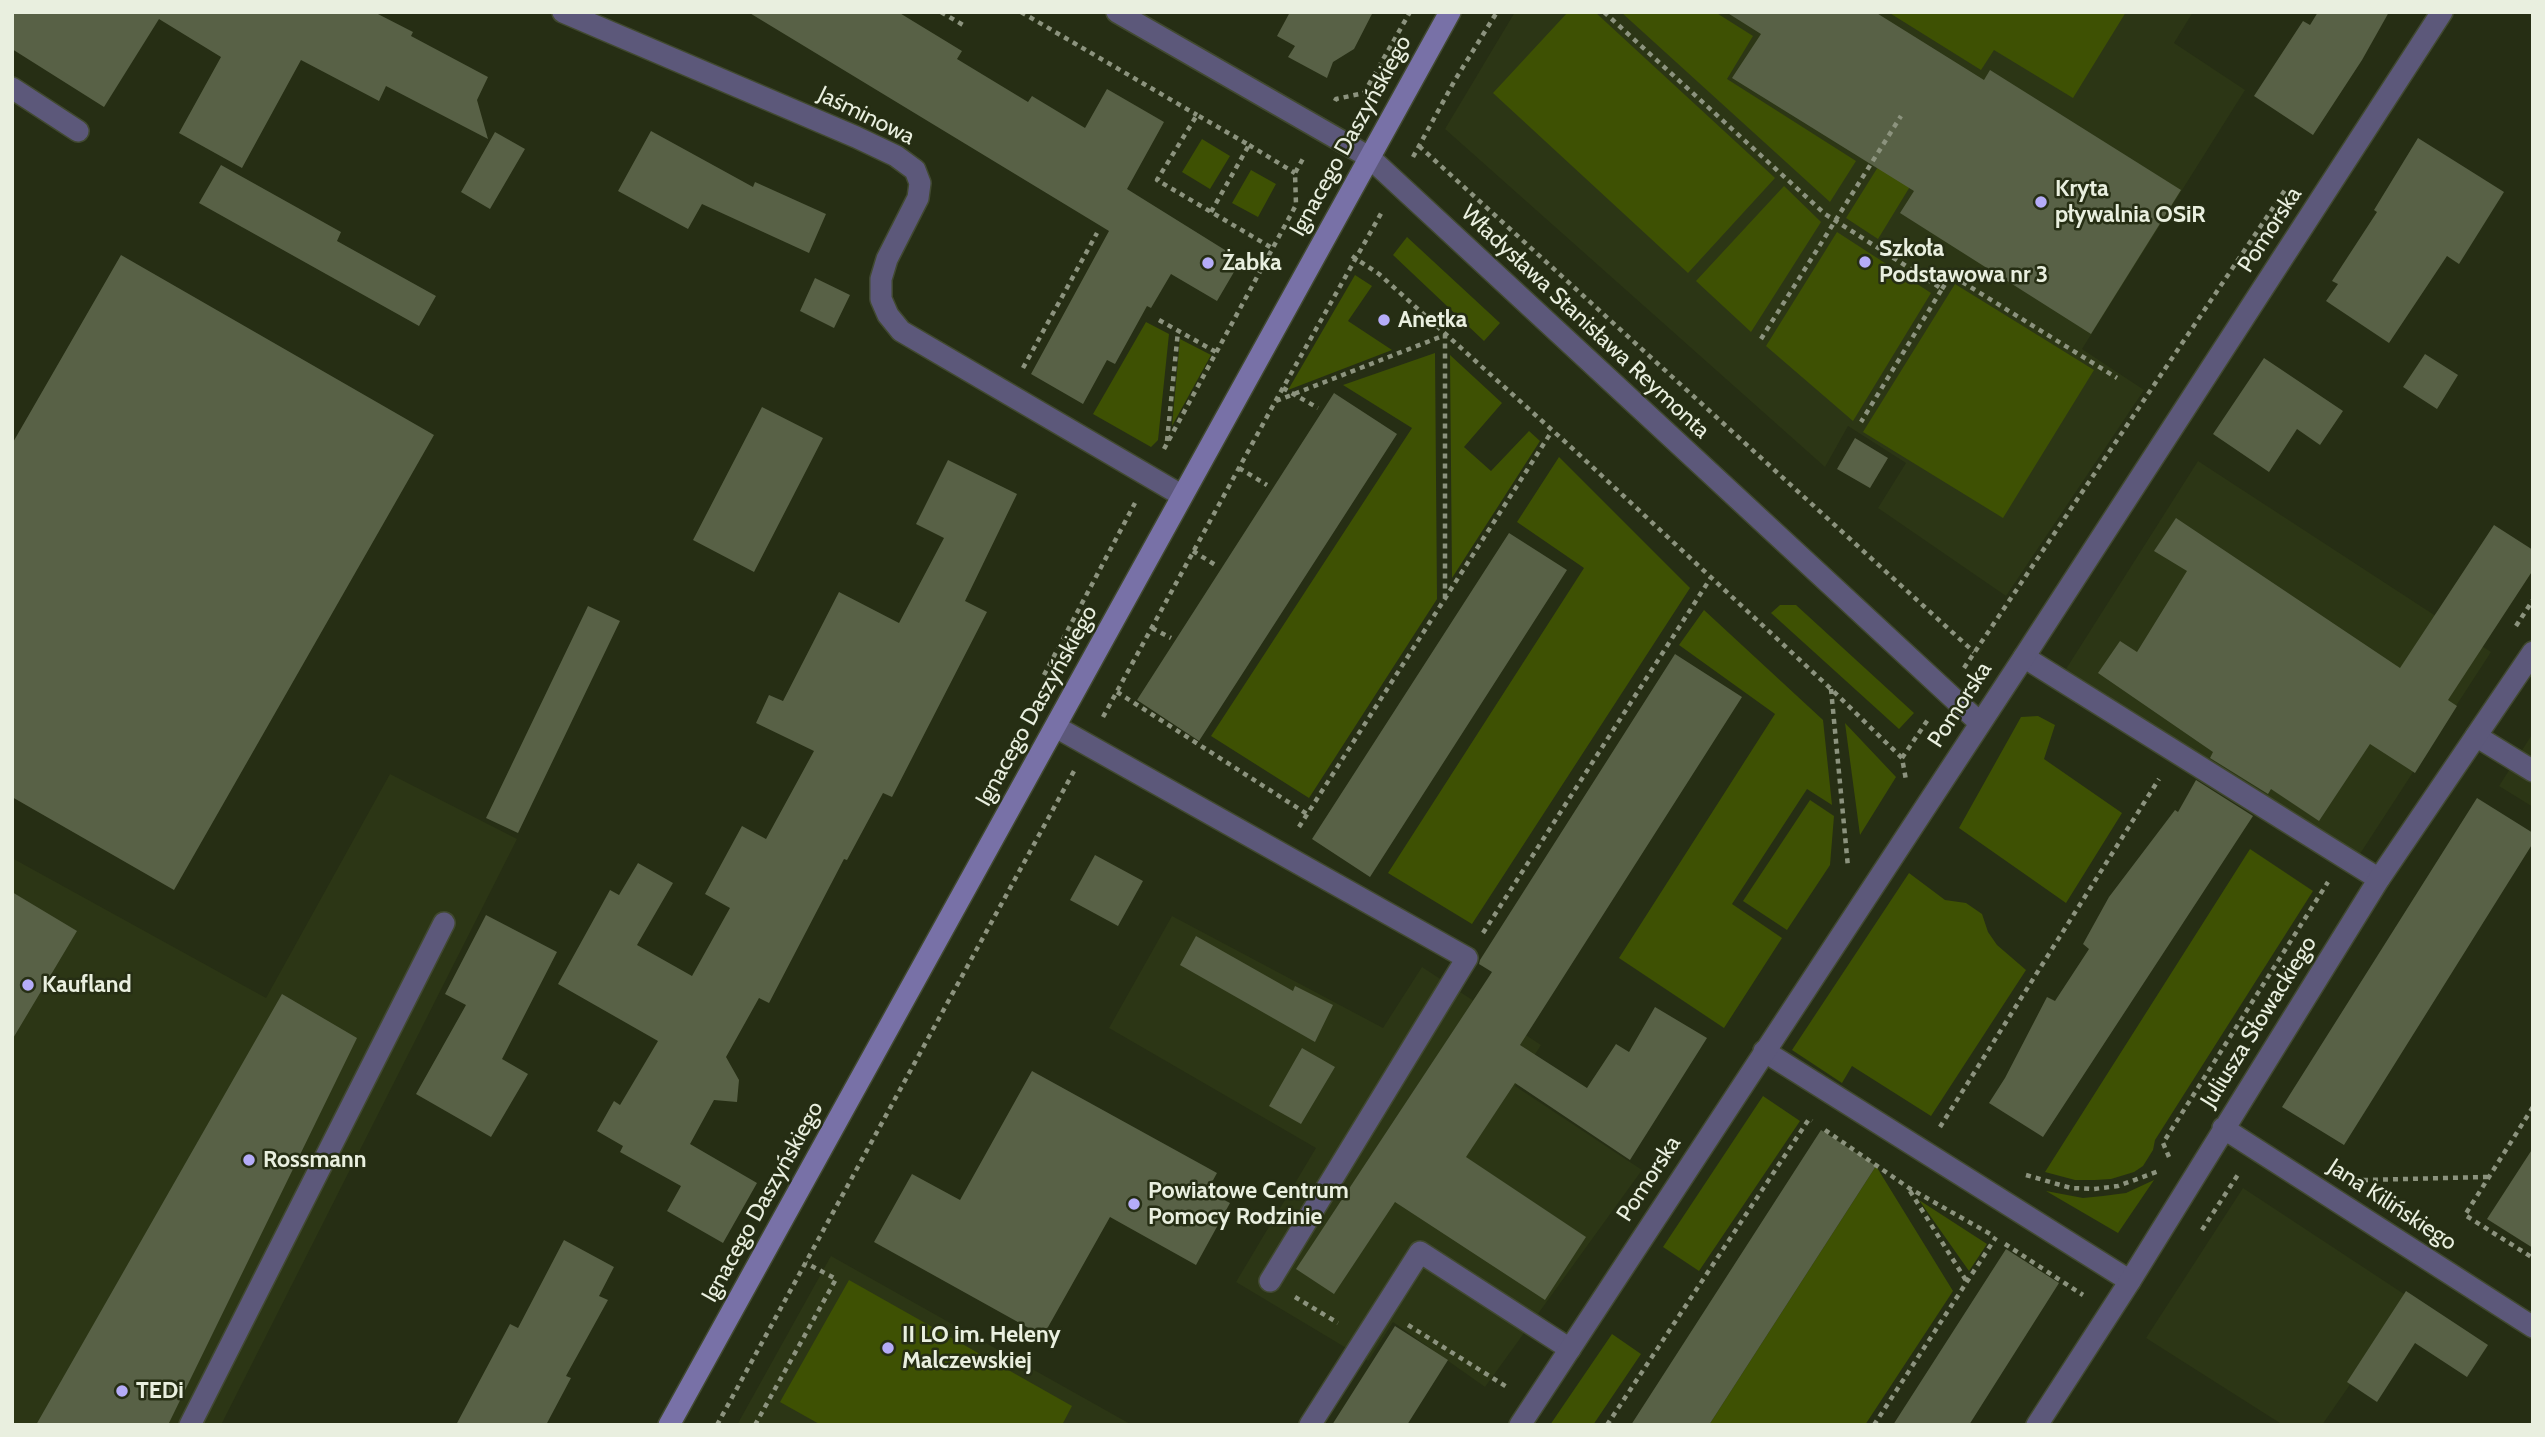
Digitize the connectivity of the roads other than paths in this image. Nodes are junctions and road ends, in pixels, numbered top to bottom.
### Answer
1 (563, 12) edge
2 (1117, 12) edge
3 (1450, 12) edge
4 (2442, 12) edge
5 (15, 95) edge
6 (78, 131) dead end
7 (1369, 157) junction
8 (1181, 495) junction
9 (2533, 652) edge
10 (2024, 657) junction
11 (1980, 723) junction
12 (1056, 727) junction
13 (2476, 736) junction
14 (2533, 771) edge
15 (2379, 879) junction
16 (443, 923) dead end
17 (1764, 1051) junction
18 (2223, 1128) junction
19 (1270, 1281) road end
20 (2130, 1281) junction
21 (2533, 1327) edge
22 (1570, 1349) junction
23 (190, 1425) edge
24 (670, 1425) edge
25 (1310, 1425) edge
26 (1520, 1425) edge
27 (2036, 1425) edge

1 - 8 street, Jaśminowa
2 - 7 street, Władysława Stanisława Reymonta
3 - 7 street, Ignacego Daszyńskiego
4 - 10 street, Pomorska
5 - 6 street
7 - 8 street, Ignacego Daszyńskiego
7 - 11 street, Władysława Stanisława Reymonta
8 - 12 street, Ignacego Daszyńskiego
9 - 13 street, Juliusza Słowackiego
10 - 11 street, Pomorska
10 - 15 street
11 - 17 street, Pomorska
12 - 19 street
12 - 24 street, Ignacego Daszyńskiego
13 - 14 street
13 - 15 street, Juliusza Słowackiego
15 - 18 street, Juliusza Słowackiego
16 - 23 street
17 - 20 street
17 - 22 street, Pomorska
18 - 20 street, Juliusza Słowackiego
18 - 21 street, Jana Kilińskiego
20 - 27 street, Juliusza Słowackiego
22 - 25 street
22 - 26 street, Pomorska

